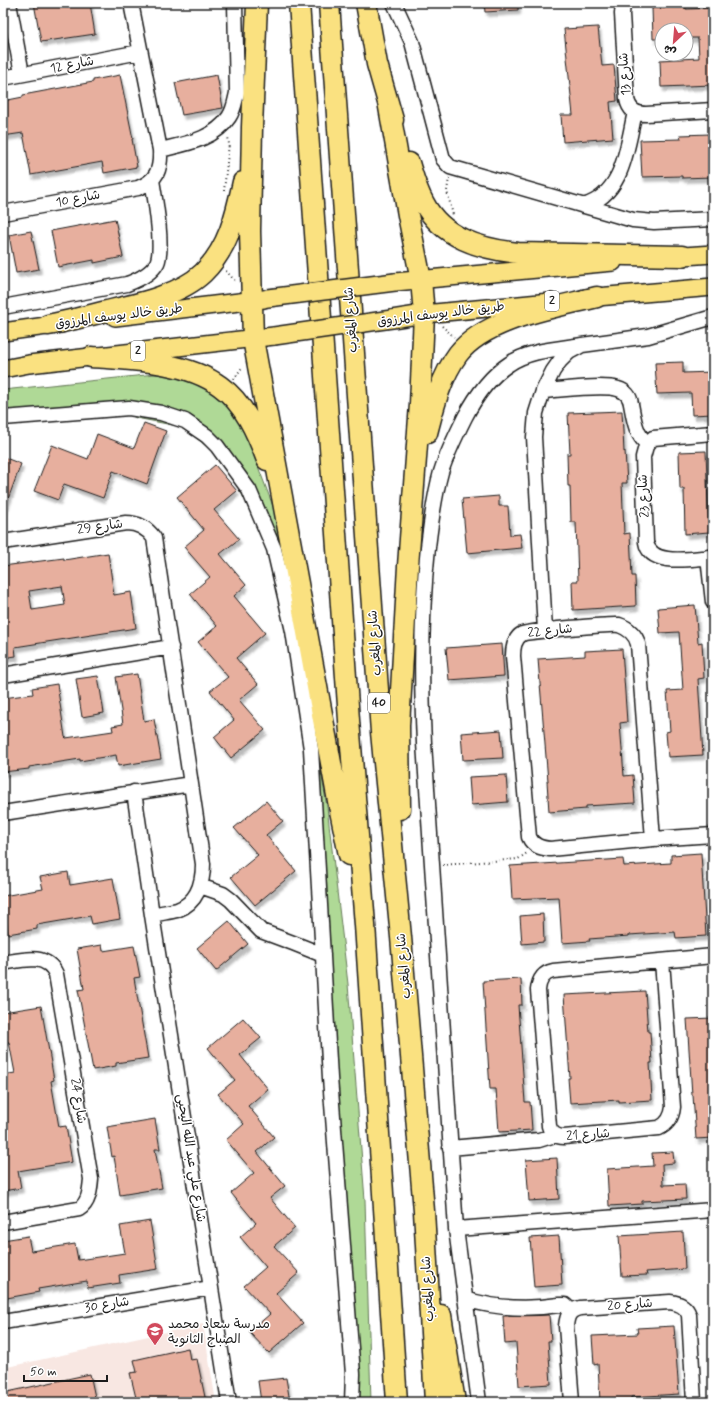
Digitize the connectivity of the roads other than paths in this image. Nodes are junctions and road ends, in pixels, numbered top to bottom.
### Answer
1 (8, 3) edge
2 (131, 3) edge
3 (235, 3) edge
4 (257, 3) edge
5 (299, 3) edge
6 (329, 3) edge
7 (366, 3) edge
8 (623, 3) edge
9 (397, 4) edge
10 (140, 52) junction
11 (22, 74) junction
12 (3, 78) edge
13 (389, 107) junction
14 (713, 110) edge
15 (635, 112) junction
16 (252, 127) junction
17 (160, 150) junction
18 (152, 180) junction
19 (584, 206) junction
20 (3, 213) edge
21 (713, 219) edge
22 (713, 254) edge
23 (682, 256) junction
24 (421, 280) junction
25 (713, 288) edge
26 (597, 297) junction
27 (253, 300) junction
28 (3, 307) edge
29 (424, 314) junction
30 (713, 317) edge
31 (48, 325) junction
32 (3, 332) edge
33 (254, 339) junction
34 (582, 345) junction
35 (92, 357) junction
36 (3, 368) edge
37 (543, 391) junction
38 (3, 418) edge
39 (713, 433) edge
40 (647, 444) junction
41 (416, 478) junction
42 (284, 508) junction
43 (3, 542) edge
44 (710, 557) edge
45 (713, 602) edge
46 (545, 630) junction
47 (171, 647) junction
48 (3, 675) edge
49 (191, 784) junction
50 (134, 792) junction
51 (3, 813) edge
52 (713, 835) edge
53 (653, 839) junction
54 (200, 886) junction
55 (152, 914) junction
56 (365, 925) junction
57 (401, 937) junction
58 (323, 955) junction
59 (713, 956) edge
60 (662, 961) junction
61 (3, 963) edge
62 (555, 1135) junction
63 (450, 1148) junction
64 (713, 1210) edge
65 (384, 1211) junction
66 (424, 1211) junction
67 (3, 1222) edge
68 (456, 1229) junction
69 (211, 1288) junction
70 (465, 1299) junction
71 (570, 1311) junction
72 (3, 1322) edge
73 (229, 1402) edge
74 (352, 1402) edge
75 (384, 1402) edge
76 (397, 1402) edge
77 (435, 1402) edge
78 (455, 1402) edge
79 (479, 1402) edge
80 (572, 1402) edge
81 (694, 1402) edge

1 - 11 street
2 - 10 street
3 - 17 street
4 - 16 highway
5 - 56 highway
6 - 57 highway, شارع المغرب / 40
7 - 13 highway
8 - 15 street, شارع 13
9 - 19 street
10 - 11 street, شارع 12
10 - 17 street
11 - 12 street, شارع 12
13 - 23 highway
13 - 24 highway
14 - 15 street, شارع 13
15 - 19 street
16 - 27 highway
16 - 31 highway
17 - 18 street
18 - 20 street, شارع 10
18 - 28 street
19 - 21 street
22 - 23 main road, طريق خالد يوسف المرزوق
23 - 24 main road, طريق خالد يوسف المرزوق
24 - 27 main road, طريق خالد يوسف المرزوق, bridge
24 - 29 highway
25 - 26 main road, طريق خالد يوسف المرزوق / 2
26 - 29 main road, طريق خالد يوسف المرزوق / 2
26 - 41 highway
27 - 31 main road, طريق خالد يوسف المرزوق
27 - 33 highway
29 - 33 main road, طريق خالد يوسف المرزوق / 2, bridge
29 - 41 highway
30 - 34 street
31 - 32 main road, طريق خالد يوسف المرزوق
33 - 35 main road, طريق خالد يوسف المرزوق / 2
33 - 42 highway
34 - 37 street
34 - 63 street
35 - 36 main road, طريق خالد يوسف المرزوق / 2
35 - 42 highway
37 - 40 street
37 - 46 street
38 - 58 street
39 - 40 street
40 - 44 street, شارع 23
41 - 57 highway
42 - 56 highway
43 - 47 street, شارع 29
44 - 45 street
46 - 53 street, شارع 22
46 - 53 street, شارع 22
47 - 48 street
47 - 49 street, شارع 29
49 - 50 street
49 - 54 street
50 - 51 street
50 - 55 street, شارع علي عبد الله اليحيى
52 - 53 street
54 - 55 street
54 - 58 street
55 - 69 street, شارع علي عبد الله اليحيى
56 - 65 highway
57 - 66 highway, شارع المغرب / 40
58 - 74 street
59 - 60 street, شارع 21
60 - 62 street, شارع 21
60 - 62 street, شارع 21
61 - 67 street, شارع 24
62 - 63 street
63 - 68 street
64 - 68 street
65 - 75 highway
65 - 76 highway
66 - 77 highway, شارع المغرب / 40
66 - 78 highway
68 - 70 street
69 - 72 street, شارع 30
69 - 73 street, شارع علي عبد الله اليحيى
70 - 71 street
70 - 79 street
71 - 80 street
71 - 81 street, شارع 20

